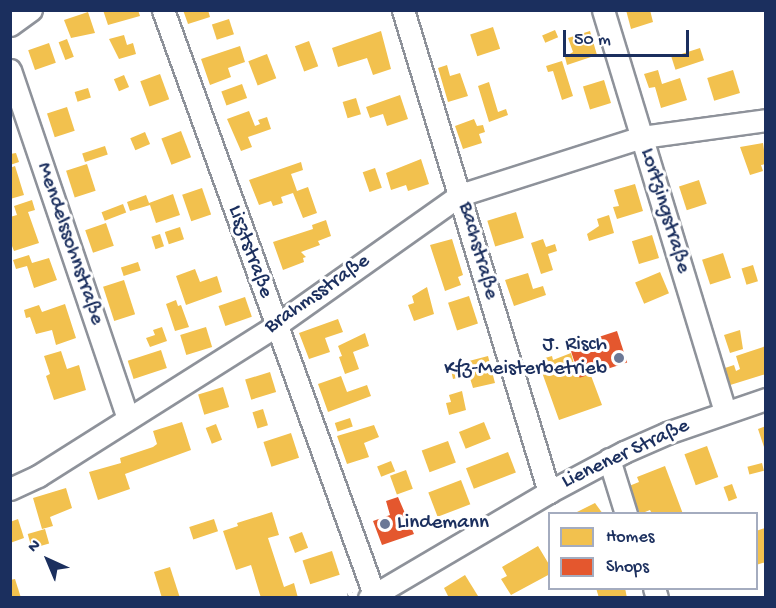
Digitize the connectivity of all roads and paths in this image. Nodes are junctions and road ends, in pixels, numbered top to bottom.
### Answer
1 (31, 10) edge
2 (163, 10) edge
3 (403, 10) edge
4 (603, 10) edge
5 (10, 25) edge
6 (10, 70) edge
7 (765, 120) edge
8 (642, 137) junction
9 (460, 195) junction
10 (275, 326) junction
11 (765, 399) edge
12 (725, 412) junction
13 (128, 419) junction
14 (609, 459) junction
15 (10, 489) edge
16 (549, 492) junction
17 (626, 512) edge
18 (372, 596) edge

1 - 5 street
2 - 10 street, Lisztstraße
3 - 9 street, Bachstraße
4 - 8 street, Lortzingstraße
6 - 13 street, Mendelssohnstraße
7 - 8 street, Brahmsstraße
8 - 9 street, Brahmsstraße
8 - 12 street, Lortzingstraße
9 - 10 street, Brahmsstraße
9 - 16 street, Bachstraße
10 - 13 street, Brahmsstraße
10 - 18 street, Lisztstraße
11 - 12 street, Lienener Straße
12 - 14 street, Lienener Straße
13 - 15 street, Brahmsstraße
14 - 16 street, Lienener Straße
14 - 17 street
16 - 18 street, Lienener Straße

